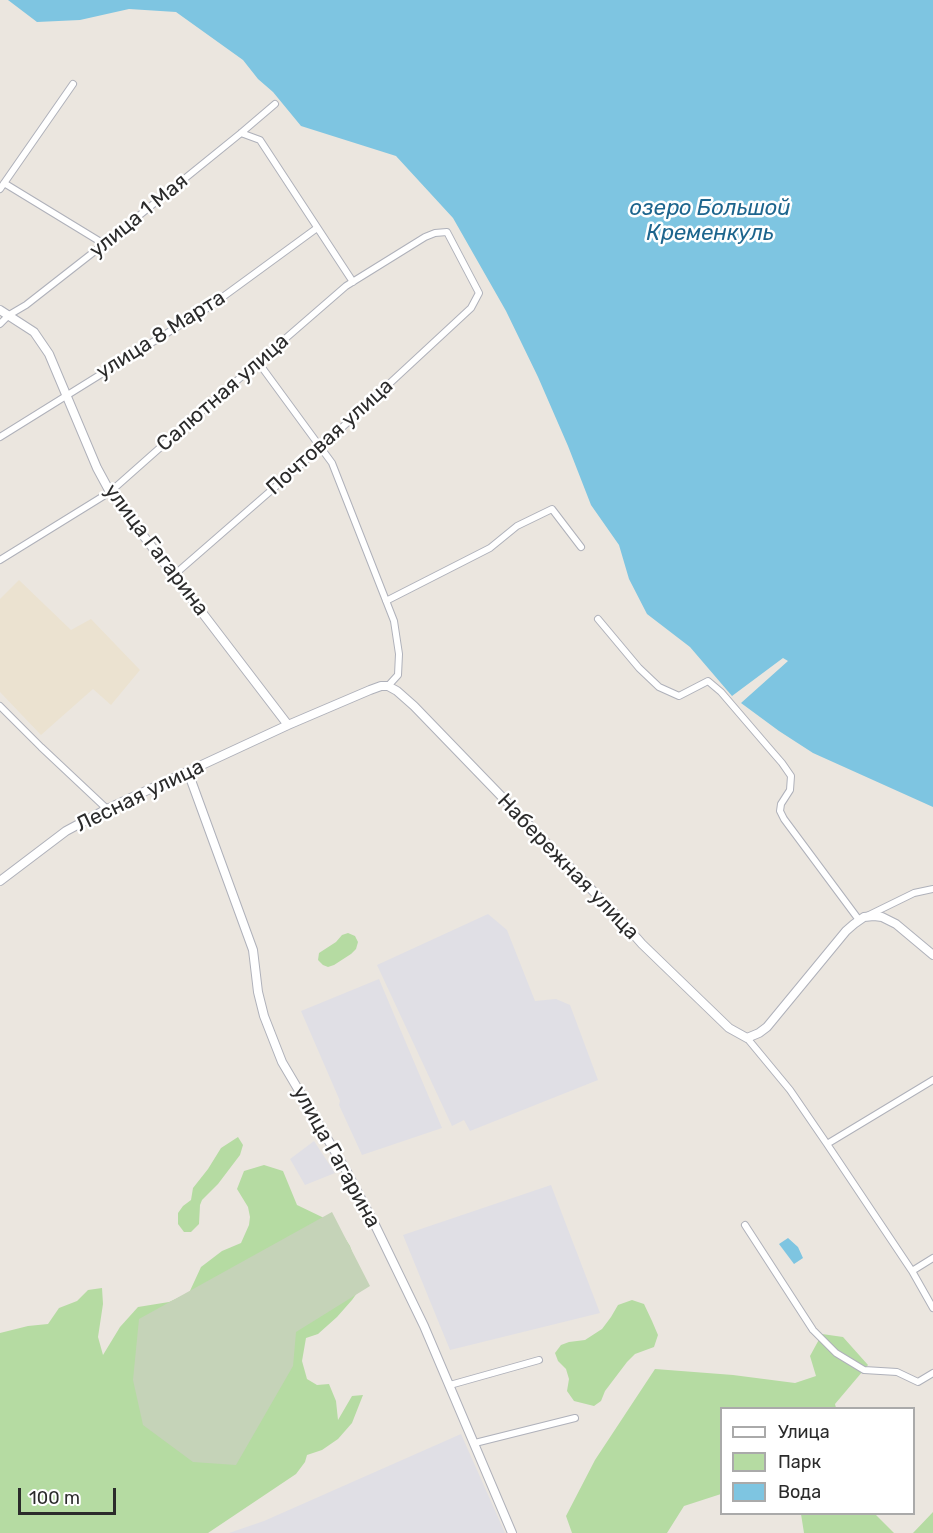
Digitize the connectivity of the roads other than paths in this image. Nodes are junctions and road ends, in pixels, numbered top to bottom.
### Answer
1 (73, 84) dead end
2 (275, 104) dead end
3 (241, 133) junction
4 (1, 187) edge
5 (317, 228) junction
6 (104, 244) junction
7 (353, 282) junction
8 (479, 293) joint
9 (26, 305) junction
10 (0, 310) edge
11 (9, 315) junction
12 (20, 322) junction
13 (0, 324) edge
14 (258, 362) junction
15 (67, 395) junction
16 (0, 437) edge
17 (321, 447) junction
18 (110, 492) junction
19 (581, 547) dead end
20 (0, 560) edge
21 (174, 576) junction
22 (386, 601) junction
23 (598, 619) dead end
24 (388, 686) junction
25 (0, 706) edge
26 (288, 725) junction
27 (188, 772) junction
28 (107, 809) junction
29 (0, 881) edge
30 (933, 889) edge
31 (862, 919) junction
32 (933, 955) edge
33 (750, 1037) junction
34 (933, 1080) edge
35 (827, 1144) junction
36 (745, 1225) dead end
37 (933, 1258) edge
38 (912, 1271) junction
39 (933, 1308) edge
40 (539, 1360) dead end
41 (933, 1373) edge
42 (450, 1385) junction
43 (575, 1418) dead end
44 (475, 1443) junction
45 (512, 1533) edge

1 - 4 street
2 - 3 street, улица 1 Мая
3 - 5 street
3 - 6 street, улица 1 Мая
4 - 6 street
5 - 7 street
5 - 15 street, улица 8 Марта
6 - 9 street, улица 1 Мая
7 - 8 street, Салютная улица
7 - 14 street, Салютная улица
8 - 17 street, Почтовая улица
9 - 11 street, улица 1 Мая
9 - 12 street
10 - 11 street, улица Гагарина
11 - 12 street, улица Гагарина
11 - 13 street, улица 1 Мая
12 - 15 street, улица Гагарина
14 - 17 street
14 - 18 street, Салютная улица
15 - 16 street, улица 8 Марта
15 - 18 street, улица Гагарина
17 - 21 street, Почтовая улица
17 - 22 street
18 - 20 street, Салютная улица
18 - 21 street, улица Гагарина
19 - 22 street
21 - 26 street, улица Гагарина
22 - 24 street
23 - 31 street
24 - 26 street
24 - 33 street, Набережная улица
25 - 28 street
26 - 27 street, Лесная улица
27 - 28 street, Лесная улица
27 - 42 street, улица Гагарина
28 - 29 street, Лесная улица
30 - 31 street
31 - 32 street
31 - 33 street
33 - 35 street
34 - 35 street
35 - 38 street
36 - 41 street
37 - 38 street
38 - 39 street
40 - 42 street
42 - 44 street, улица Гагарина
43 - 44 street
44 - 45 street, улица Гагарина

